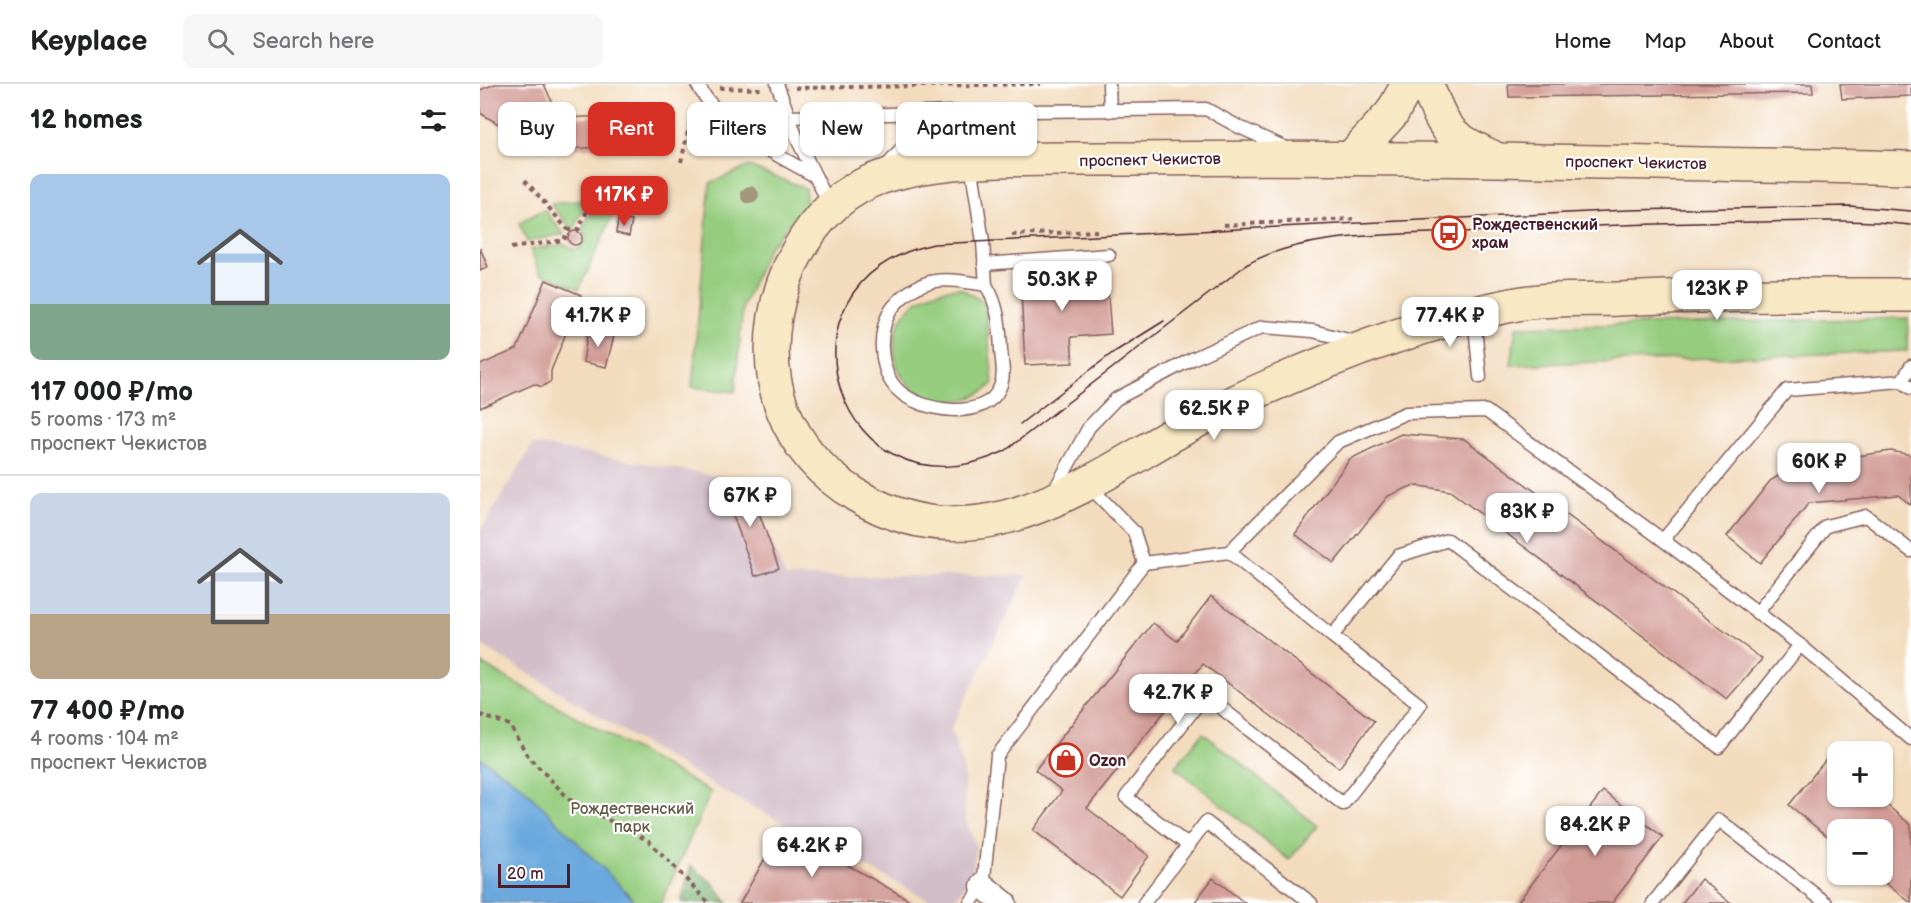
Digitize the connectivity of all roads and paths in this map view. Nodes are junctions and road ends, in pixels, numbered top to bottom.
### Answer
1 (1041, 84) edge
2 (1109, 84) edge
3 (1408, 84) edge
4 (1426, 84) edge
5 (698, 86) edge
6 (777, 87) edge
7 (1037, 111) edge
8 (1110, 111) junction
9 (896, 114) edge
10 (789, 117) junction
11 (897, 156) edge
12 (1306, 157) junction
13 (1350, 159) junction
14 (1496, 159) junction
15 (681, 162) dead end
16 (971, 163) junction
17 (1911, 168) edge
18 (815, 176) junction
19 (602, 177) dead end
20 (525, 180) dead end
21 (859, 187) junction
22 (831, 207) junction
23 (1353, 219) dead end
24 (1224, 225) dead end
25 (568, 230) junction
26 (1097, 231) dead end
27 (1011, 235) dead end
28 (511, 249) dead end
29 (1109, 255) dead end
30 (984, 264) junction
31 (986, 285) junction
32 (1911, 295) edge
33 (1474, 315) junction
34 (1366, 345) junction
35 (1911, 366) edge
36 (1480, 377) dead end
37 (1906, 384) edge
38 (1088, 485) junction
39 (1048, 502) junction
40 (1663, 540) junction
41 (1911, 551) edge
42 (1229, 552) junction
43 (1144, 563) junction
44 (1757, 613) junction
45 (1332, 636) junction
46 (1800, 645) junction
47 (480, 715) edge
48 (1911, 739) edge
49 (1189, 846) junction
50 (977, 894) edge
51 (710, 903) edge
52 (1004, 903) edge
53 (1144, 903) edge
54 (1311, 903) edge
55 (1653, 903) edge
56 (1826, 903) edge

1 - 6 path
2 - 8 lane
3 - 13 main road
4 - 14 main road
5 - 6 path
5 - 15 path
5 - 18 lane
6 - 10 lane
7 - 8 lane
8 - 12 lane
9 - 10 lane
10 - 18 lane
11 - 21 lane
12 - 13 main road, проспект Чекистов
12 - 16 main road, проспект Чекистов
13 - 14 main road, проспект Чекистов
14 - 17 main road, проспект Чекистов
16 - 21 main road, проспект Чекистов
16 - 30 lane
18 - 22 lane
19 - 25 path
20 - 25 path
21 - 22 main road, проспект Чекистов
22 - 39 main road, проспект Чекистов
23 - 24 path
25 - 28 path
26 - 27 path
29 - 30 lane
30 - 31 lane
31 - 31 lane
32 - 33 main road, проспект Чекистов
33 - 34 main road, проспект Чекистов
33 - 36 lane
34 - 38 main road, проспект Чекистов
34 - 39 lane
35 - 37 lane
37 - 40 lane
38 - 39 main road, проспект Чекистов
38 - 43 lane
40 - 42 lane
40 - 44 lane
41 - 44 lane
42 - 43 lane
42 - 45 lane
43 - 50 lane
44 - 46 lane
45 - 46 lane
45 - 49 lane
46 - 48 lane
47 - 51 path
49 - 53 lane
49 - 54 lane
50 - 52 street
55 - 56 lane

